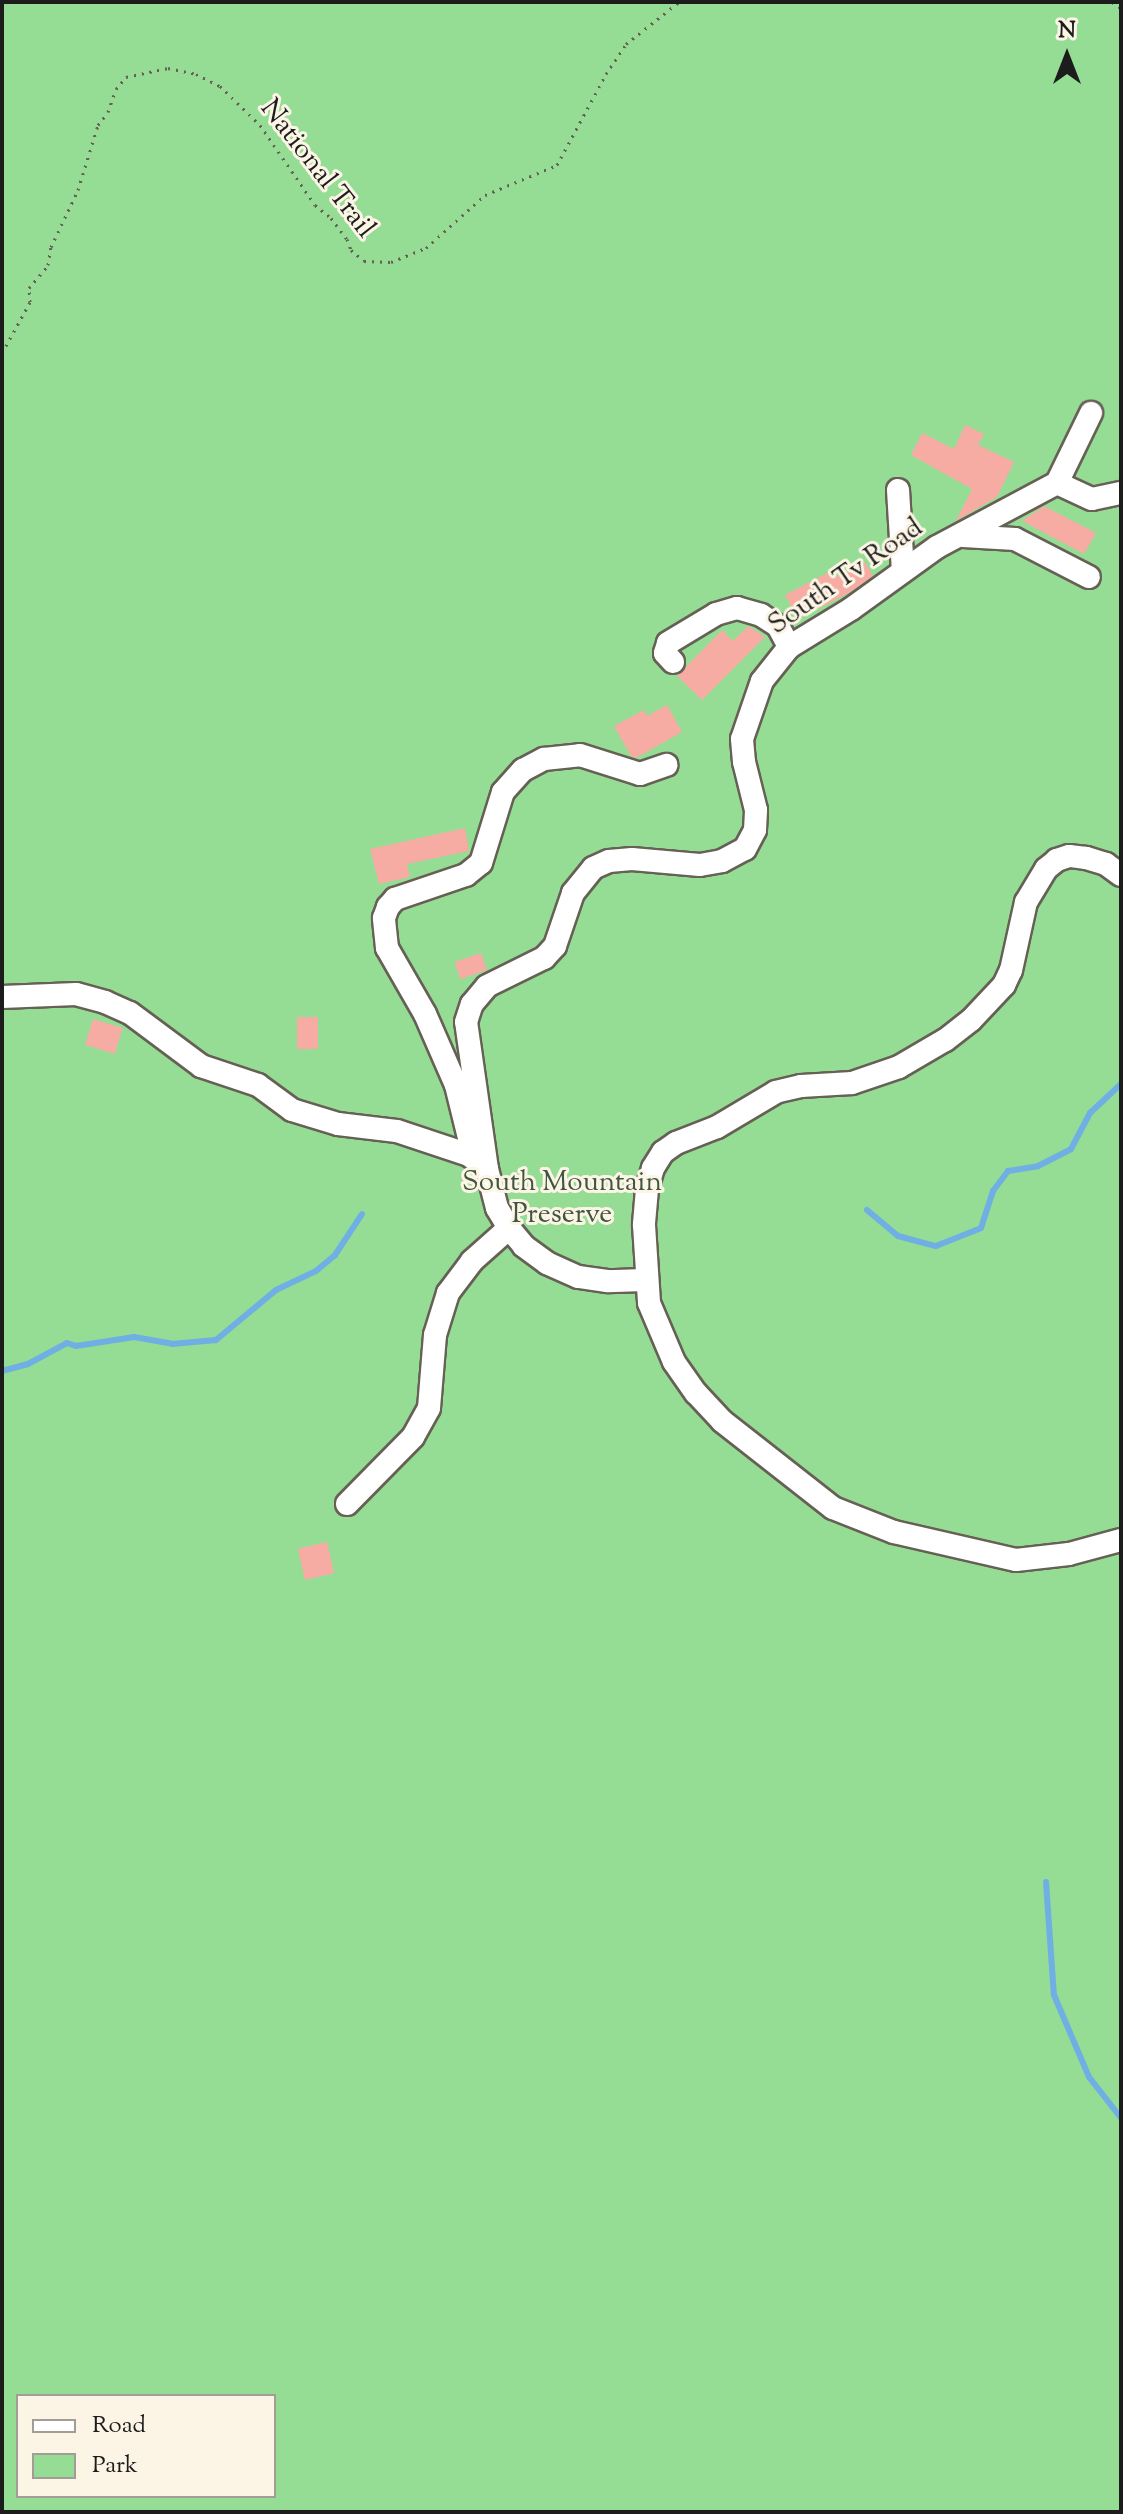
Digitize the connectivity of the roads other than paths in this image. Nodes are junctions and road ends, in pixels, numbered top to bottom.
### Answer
1 (1091, 413) dead end
2 (1057, 483) junction
3 (898, 490) dead end
4 (1121, 493) edge
5 (963, 536) junction
6 (903, 571) junction
7 (1089, 577) dead end
8 (789, 647) junction
9 (673, 662) dead end
10 (666, 765) dead end
11 (1121, 875) edge
12 (2, 997) edge
13 (469, 1155) junction
14 (487, 1169) junction
15 (509, 1228) junction
16 (645, 1280) junction
17 (347, 1504) dead end
18 (1121, 1540) edge

1 - 2 street
2 - 4 street
2 - 5 street, South Tv Road
3 - 6 street
5 - 6 street, South Tv Road
5 - 7 street
6 - 8 street, South Tv Road
8 - 9 street
8 - 14 street, South Tv Road
10 - 13 street
11 - 16 street
12 - 13 street
13 - 14 street
14 - 15 street
15 - 16 street
15 - 17 street
16 - 18 street

